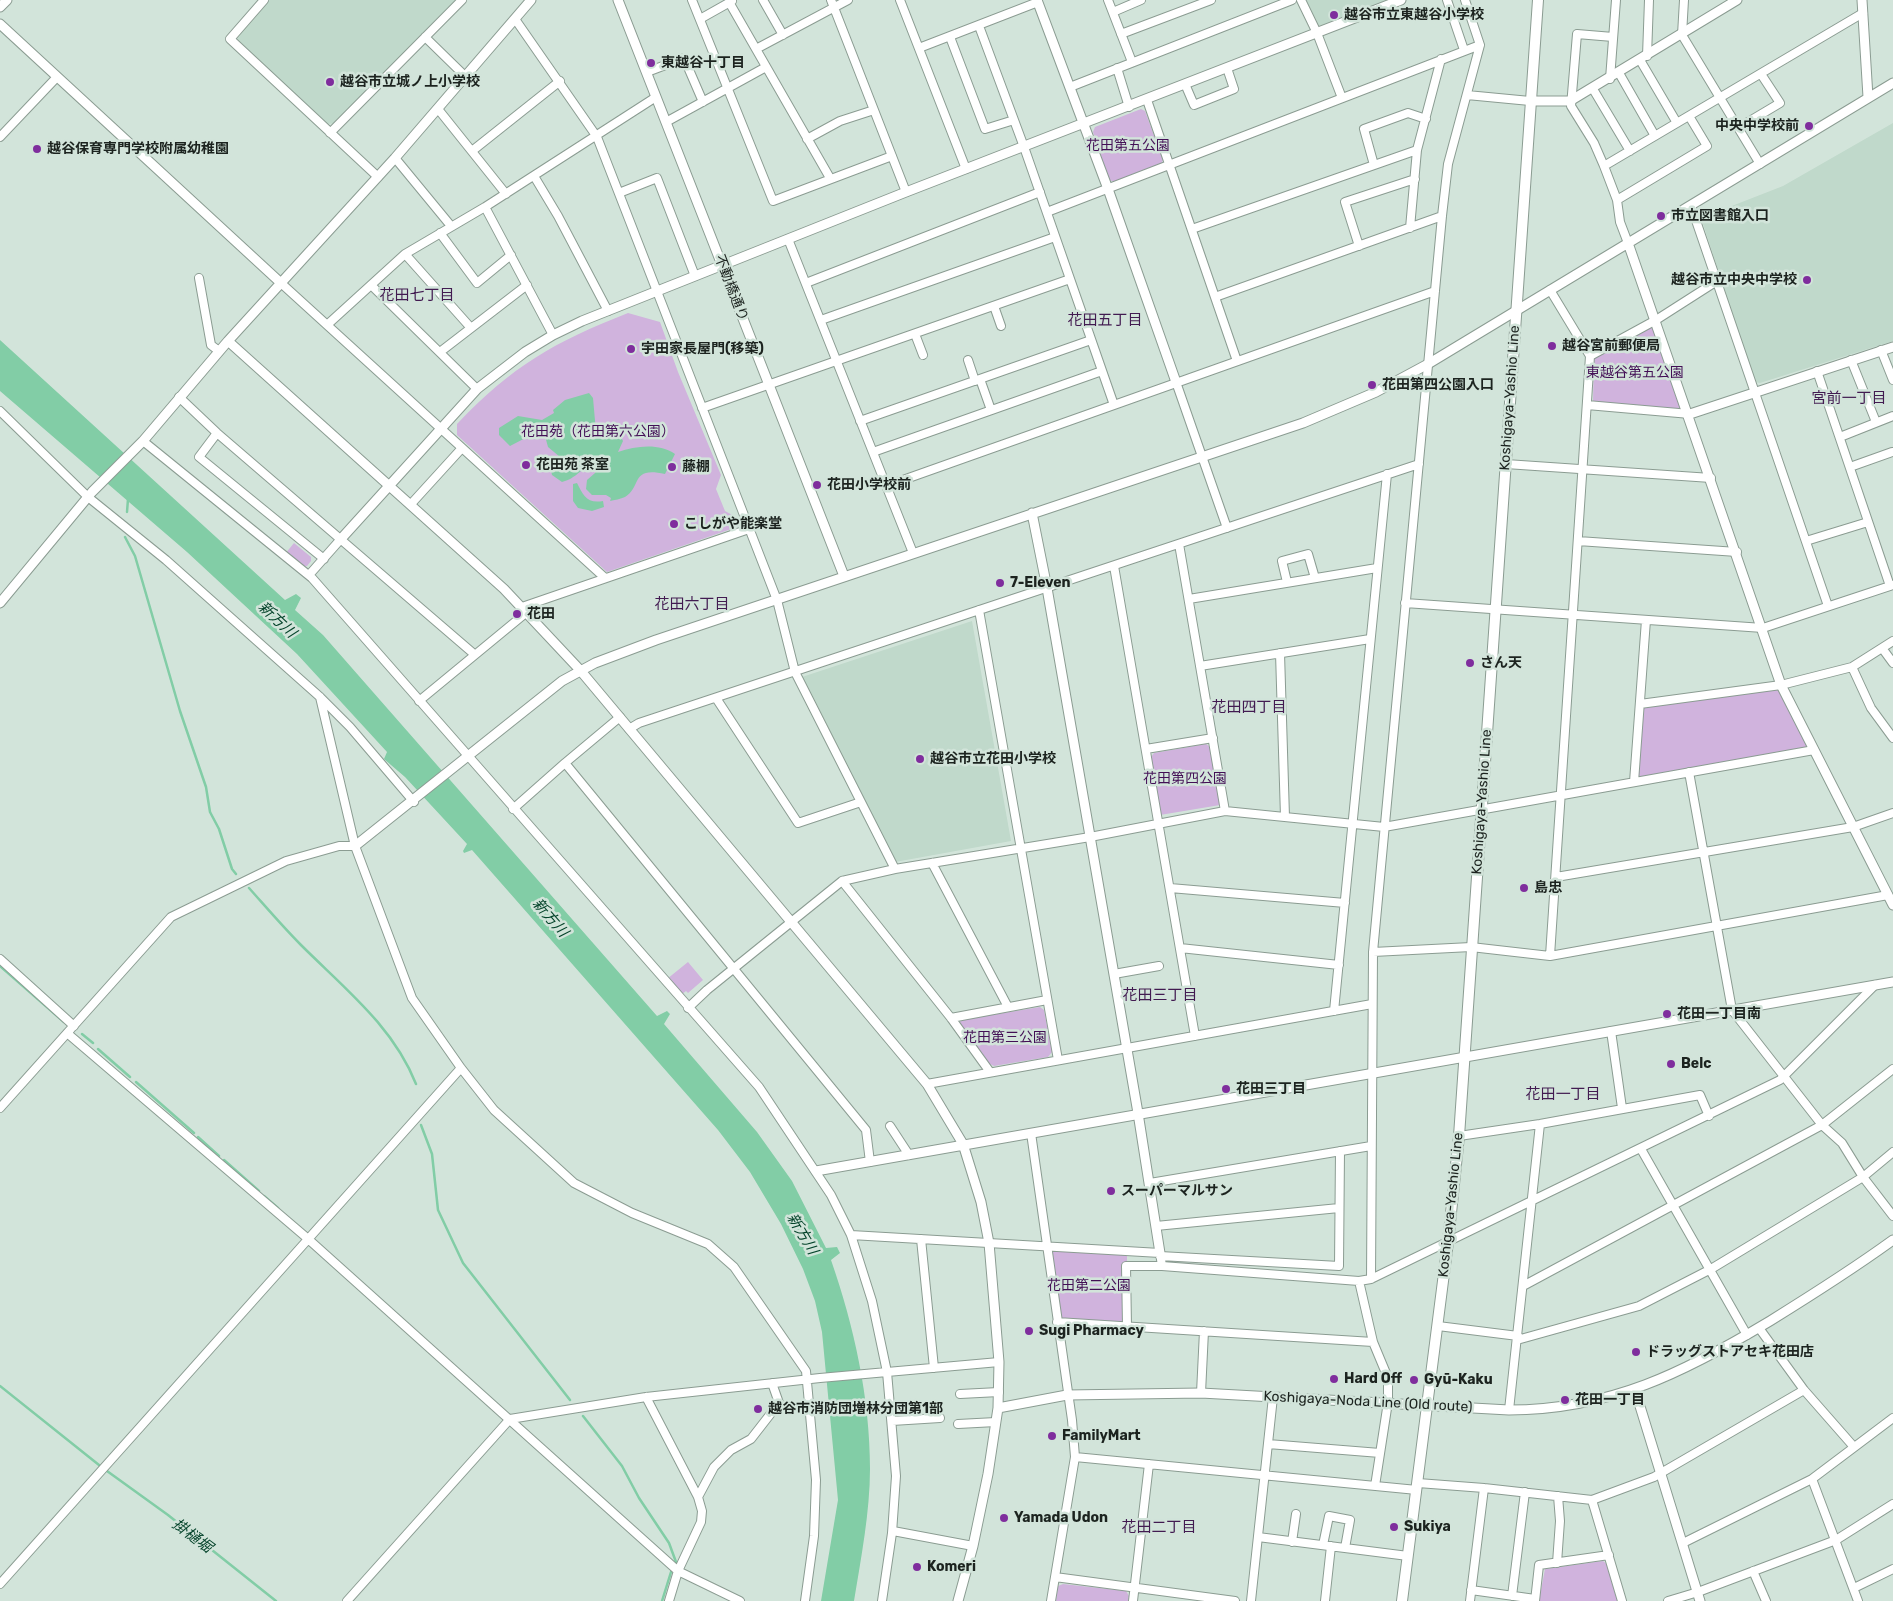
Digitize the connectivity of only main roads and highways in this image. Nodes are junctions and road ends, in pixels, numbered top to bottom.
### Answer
1 (1538, 0) edge
2 (1402, 1601) edge

1 - 2 main road, Koshigaya-Yashio Line

